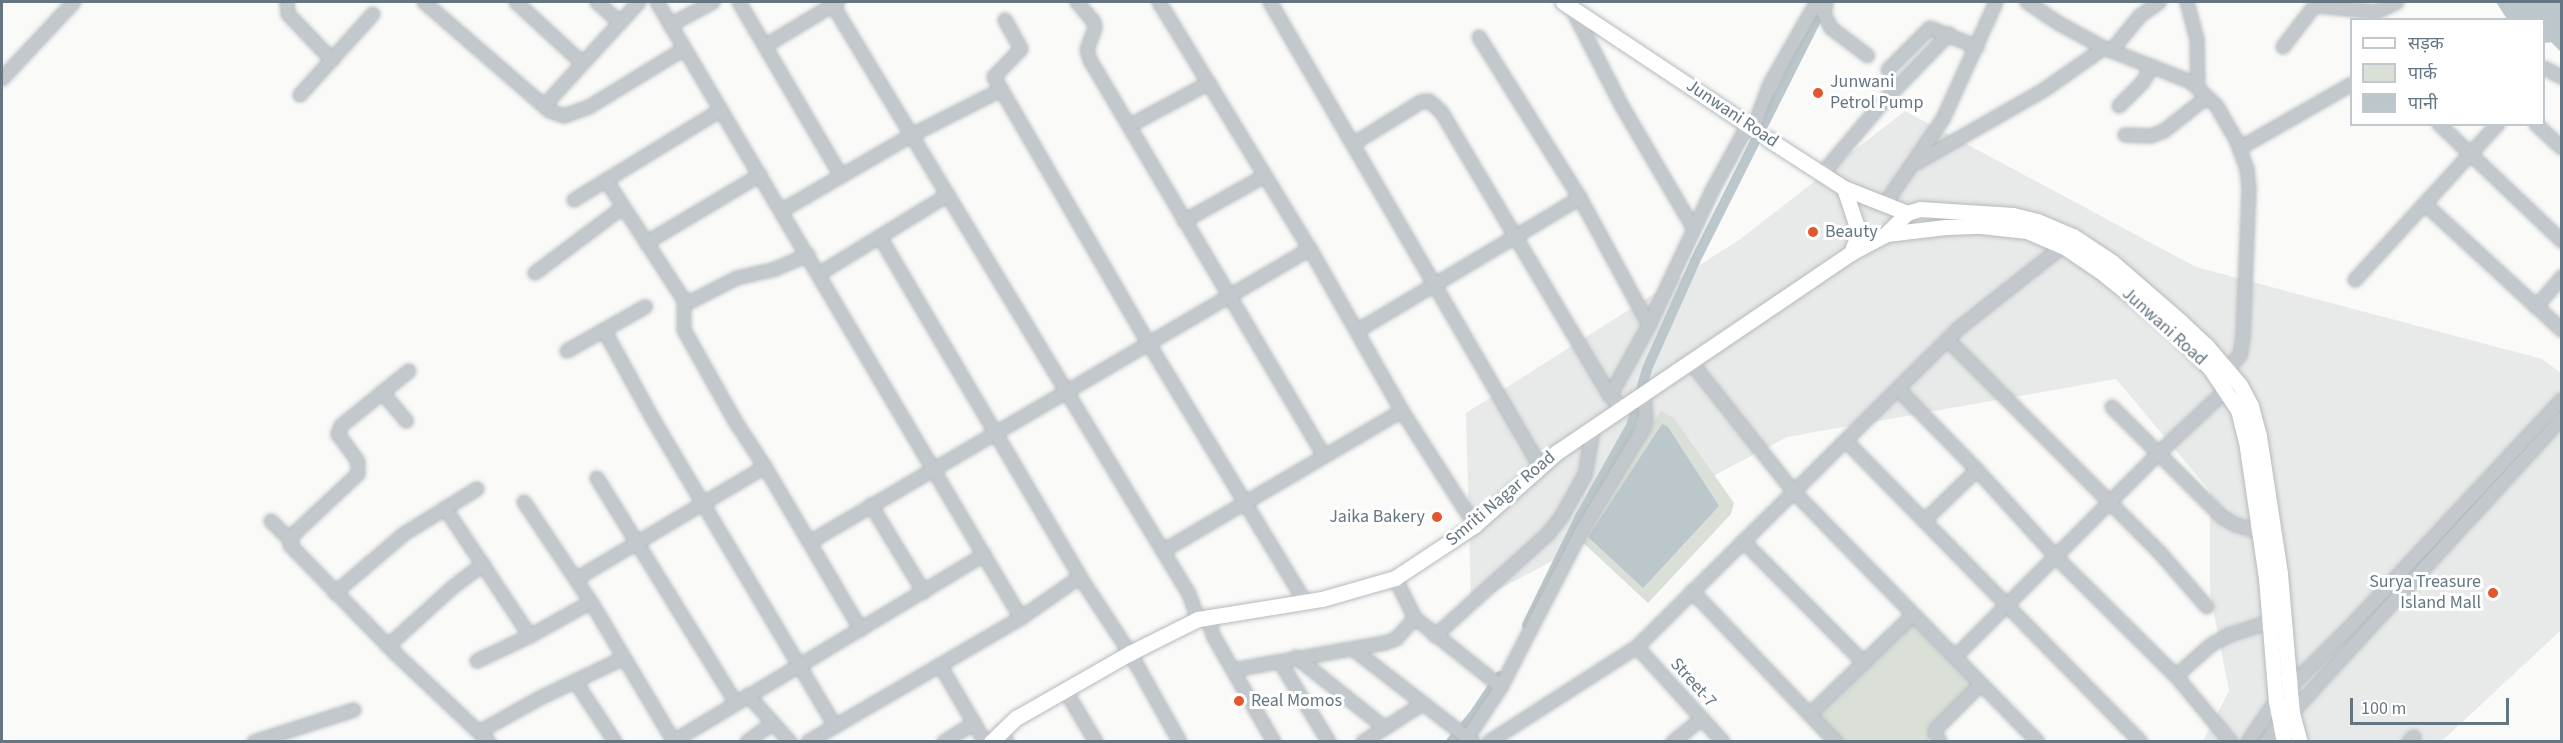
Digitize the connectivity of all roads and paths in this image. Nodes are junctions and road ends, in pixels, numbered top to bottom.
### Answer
1 (74, 2) edge
2 (287, 2) edge
3 (424, 2) edge
4 (516, 2) edge
5 (597, 2) edge
6 (639, 2) edge
7 (657, 2) edge
8 (713, 2) edge
9 (739, 2) edge
10 (1077, 2) edge
11 (1159, 2) edge
12 (1270, 2) edge
13 (1996, 2) edge
14 (2027, 2) edge
15 (2158, 2) edge
16 (2187, 2) edge
17 (2397, 2) edge
18 (834, 3) edge
19 (1568, 3) edge
20 (1822, 3) edge
21 (374, 14) dead end
22 (1005, 20) dead end
23 (619, 22) junction
24 (670, 25) junction
25 (1949, 34) junction
26 (1479, 37) dead end
27 (765, 46) junction
28 (1977, 46) junction
29 (2283, 48) dead end
30 (684, 49) junction
31 (2108, 49) junction
32 (1868, 56) dead end
33 (332, 60) junction
34 (582, 63) junction
35 (2152, 66) junction
36 (2545, 68) edge
37 (1888, 70) dead end
38 (2562, 77) edge
39 (2, 79) edge
40 (1209, 83) junction
41 (2350, 85) edge
42 (1001, 90) junction
43 (2203, 92) junction
44 (300, 95) dead end
45 (544, 106) junction
46 (2118, 106) dead end
47 (721, 110) junction
48 (1129, 126) junction
49 (2441, 126) edge
50 (2496, 126) edge
51 (2538, 126) edge
52 (1752, 128) junction
53 (912, 135) junction
54 (2125, 135) dead end
55 (1768, 139) joint
56 (1353, 144) junction
57 (2240, 148) junction
58 (2562, 148) edge
59 (2471, 155) junction
60 (1912, 165) junction
61 (1822, 174) junction
62 (760, 175) junction
63 (841, 176) junction
64 (1265, 176) junction
65 (606, 180) junction
66 (1844, 188) junction
67 (948, 195) junction
68 (1580, 198) junction
69 (574, 200) dead end
70 (1885, 204) junction
71 (2426, 205) junction
72 (622, 208) junction
73 (781, 211) junction
74 (1907, 213) junction
75 (1184, 221) junction
76 (1694, 228) junction
77 (1886, 234) junction
78 (1516, 236) junction
79 (880, 237) junction
80 (2562, 241) edge
81 (646, 243) junction
82 (2063, 246) junction
83 (1310, 249) junction
84 (1851, 253) junction
85 (808, 255) junction
86 (535, 273) dead end
87 (819, 274) junction
88 (2562, 278) edge
89 (2355, 280) dead end
90 (1435, 284) junction
91 (1230, 297) junction
92 (684, 300) junction
93 (645, 307) dead end
94 (2536, 307) junction
95 (2156, 309) junction
96 (1649, 325) junction
97 (604, 330) junction
98 (2562, 330) edge
99 (1357, 331) junction
100 (1948, 340) junction
101 (1149, 344) junction
102 (567, 351) dead end
103 (1690, 361) junction
104 (409, 371) dead end
105 (2224, 380) junction
106 (1898, 389) junction
107 (1068, 391) junction
108 (382, 392) junction
109 (1644, 394) junction
110 (1610, 396) junction
111 (2562, 400) edge
112 (2112, 407) dead end
113 (1623, 408) junction
114 (1402, 411) junction
115 (2562, 418) edge
116 (406, 421) dead end
117 (1593, 429) junction
118 (995, 431) junction
119 (1846, 441) junction
120 (2160, 452) junction
121 (1324, 456) junction
122 (1540, 466) junction
123 (765, 467) junction
124 (933, 468) junction
125 (1977, 470) junction
126 (597, 478) dead end
127 (477, 489) dead end
128 (1794, 492) junction
129 (524, 502) dead end
130 (2110, 502) junction
131 (704, 503) junction
132 (1245, 503) junction
133 (871, 505) junction
134 (445, 508) junction
135 (1924, 520) junction
136 (271, 521) dead end
137 (1474, 525) junction
138 (2260, 532) junction
139 (290, 540) junction
140 (1743, 541) junction
141 (637, 542) junction
142 (810, 542) junction
143 (1163, 551) junction
144 (984, 555) junction
145 (2056, 558) junction
146 (483, 564) junction
147 (1080, 577) junction
148 (1395, 578) junction
149 (576, 579) junction
150 (1692, 591) junction
151 (335, 592) junction
152 (924, 592) junction
153 (591, 602) junction
154 (1305, 602) junction
155 (2007, 606) junction
156 (2207, 607) dead end
157 (1913, 615) junction
158 (1021, 618) junction
159 (1202, 618) junction
160 (1415, 618) junction
161 (2270, 622) junction
162 (2350, 627) junction
163 (861, 630) junction
164 (530, 636) junction
165 (1435, 636) junction
166 (2360, 637) junction
167 (388, 646) junction
168 (1637, 647) junction
169 (1353, 649) junction
170 (1130, 653) junction
171 (1296, 657) junction
172 (1955, 657) junction
173 (624, 658) junction
174 (477, 661) dead end
175 (1280, 662) junction
176 (1864, 663) junction
177 (940, 664) junction
178 (799, 666) junction
179 (1233, 670) junction
180 (2176, 676) junction
181 (575, 681) junction
182 (1982, 684) junction
183 (1501, 687) junction
184 (2289, 688) junction
185 (1065, 690) junction
186 (748, 695) junction
187 (2276, 701) junction
188 (736, 703) junction
189 (1424, 704) junction
190 (354, 710) dead end
191 (2292, 713) junction
192 (1810, 714) junction
193 (1701, 719) junction
194 (773, 723) junction
195 (975, 723) junction
196 (2280, 725) junction
197 (835, 726) junction
198 (1385, 728) junction
199 (479, 732) junction
200 (999, 738) edge
201 (1470, 739) edge
202 (1934, 739) edge
203 (1493, 740) edge
204 (254, 741) edge
205 (489, 741) edge
206 (615, 741) edge
207 (674, 741) edge
208 (747, 741) edge
209 (790, 741) edge
210 (808, 741) edge
211 (945, 741) edge
212 (985, 741) edge
213 (1096, 741) edge
214 (1180, 741) edge
215 (1274, 741) edge
216 (1329, 741) edge
217 (1363, 741) edge
218 (1673, 741) edge
219 (1723, 741) edge
220 (1836, 741) edge
221 (2038, 741) edge
222 (2141, 741) edge
223 (2231, 741) edge
224 (2248, 741) edge
225 (2265, 741) edge
226 (2284, 741) edge
227 (2300, 741) edge

1 - 39 street
2 - 33 street
3 - 45 street
4 - 34 street
5 - 23 street
6 - 23 street
7 - 24 street
8 - 24 street
9 - 27 street
10 - 48 street
11 - 40 street
12 - 56 street
13 - 28 street
14 - 31 street
15 - 31 street
16 - 43 street
17 - 29 street
18 - 27 street
18 - 53 street
19 - 52 main road, Junwani Road
19 - 76 street
20 - 32 street
20 - 52 street
21 - 33 street
22 - 42 street
23 - 34 street
24 - 30 street
25 - 28 street
25 - 37 street
25 - 61 street
26 - 68 street
27 - 63 street
28 - 60 street
30 - 45 street
30 - 47 street
31 - 35 street
31 - 60 street
33 - 44 street
34 - 45 street
35 - 43 street
35 - 46 street
36 - 38 street
40 - 48 street
40 - 64 street
41 - 57 street
42 - 53 street
42 - 101 street
43 - 54 street
43 - 57 street
47 - 62 street
47 - 65 street
48 - 75 street
49 - 59 street
50 - 59 street
51 - 58 street
52 - 55 street, Junwani Road
52 - 76 street
53 - 63 street
53 - 67 street
55 - 61 main road, Junwani Road
56 - 78 street
56 - 90 street
57 - 105 street
59 - 71 street
59 - 80 street
60 - 70 street
61 - 66 main road, Junwani Road
62 - 73 street
62 - 81 street
63 - 73 street
64 - 75 street
64 - 83 street
65 - 69 street
65 - 72 street
66 - 70 main road, Junwani Road
66 - 84 main road
67 - 79 street
67 - 107 street
68 - 78 street
68 - 96 street
70 - 74 main road, Junwani Road
71 - 89 street
71 - 94 street
72 - 81 street
72 - 86 street
73 - 85 street
74 - 77 main road
74 - 95 main road, Junwani Road
75 - 91 street
76 - 96 street
77 - 82 main road, Junwani Road
77 - 84 main road, Smriti Nagar Road
78 - 90 street
78 - 110 street
79 - 87 street
79 - 118 street
81 - 92 street
82 - 95 main road, Junwani Road
82 - 100 street
83 - 91 street
83 - 99 street
84 - 103 main road, Smriti Nagar Road
85 - 87 street
85 - 92 street
87 - 124 street
88 - 94 street
90 - 99 street
90 - 122 street
91 - 101 street
91 - 121 street
92 - 123 street
93 - 97 street
94 - 98 street
95 - 105 main road, Junwani Road
96 - 110 street
97 - 102 street
97 - 131 street
99 - 114 street
100 - 106 street
100 - 130 street
101 - 107 street
101 - 132 street
103 - 109 main road, Smriti Nagar Road
103 - 128 street
104 - 108 street
105 - 120 street
105 - 138 main road, Junwani Road
105 - 184 main road, Junwani Road
106 - 119 street
106 - 125 street
107 - 118 street
107 - 143 street
108 - 116 street
108 - 139 street
109 - 113 main road, Smriti Nagar Road
109 - 183 street
110 - 113 street
111 - 162 street
112 - 120 street
113 - 117 main road, Smriti Nagar Road
114 - 121 street
114 - 137 street
115 - 166 street
117 - 122 main road, Smriti Nagar Road
117 - 165 street
118 - 124 street
118 - 147 street
119 - 128 street
119 - 135 street
120 - 130 street
120 - 138 street
121 - 132 street
122 - 137 main road, Smriti Nagar Road
123 - 131 street
123 - 142 street
124 - 133 street
124 - 144 street
125 - 135 street
125 - 145 street
126 - 141 street
127 - 134 street
128 - 140 street
128 - 157 street
129 - 149 street
130 - 145 street
130 - 156 street
131 - 141 street
131 - 178 street
132 - 143 street
132 - 154 street
133 - 142 street
133 - 152 street
134 - 146 street
134 - 151 street
135 - 155 street
136 - 139 street
137 - 148 main road, Smriti Nagar Road
138 - 161 main road, Junwani Road
139 - 151 street
140 - 150 street
140 - 176 street
141 - 149 street
141 - 188 street
142 - 163 street
143 - 159 street
144 - 152 street
144 - 158 street
145 - 155 street
145 - 180 street
146 - 164 street
146 - 167 street
147 - 158 street
147 - 170 street
148 - 154 main road, Smriti Nagar Road
148 - 160 street
149 - 153 street
150 - 168 street
150 - 192 street
151 - 167 street
152 - 163 street
153 - 164 street
153 - 173 street
154 - 159 main road, Smriti Nagar Road
155 - 172 street
155 - 222 street
157 - 172 street
157 - 176 street
158 - 177 street
159 - 170 main road, Smriti Nagar Road
159 - 179 street
160 - 165 street
160 - 169 street
161 - 180 street
161 - 187 main road, Junwani Road
162 - 166 street
162 - 184 street
163 - 178 street
164 - 174 street
165 - 183 street
166 - 191 street
167 - 199 street
168 - 193 street, Street-7
168 - 203 street
169 - 171 street
169 - 189 street
170 - 185 main road, Smriti Nagar Road
170 - 214 street
171 - 175 street
171 - 198 street
172 - 182 street
173 - 181 street
173 - 207 street
175 - 179 street
175 - 216 street
176 - 192 street
177 - 195 street
177 - 197 street
178 - 186 street
178 - 197 street
179 - 215 street
180 - 223 street
181 - 199 street
181 - 206 street
182 - 202 street
182 - 221 street
183 - 201 street
184 - 187 street
184 - 191 main road, Junwani Road
185 - 200 main road, Smriti Nagar Road
185 - 213 street
186 - 188 street
186 - 194 street
187 - 196 main road, Junwani Road
187 - 224 street
188 - 207 street
189 - 198 street
189 - 201 street
190 - 204 street
191 - 196 street
191 - 227 main road, Junwani Road
192 - 220 street
193 - 218 street
193 - 219 street, Street-7
194 - 208 street
194 - 209 street
195 - 211 street
195 - 212 street
196 - 225 street
196 - 226 main road, Junwani Road
197 - 210 street
198 - 217 street
199 - 205 street

